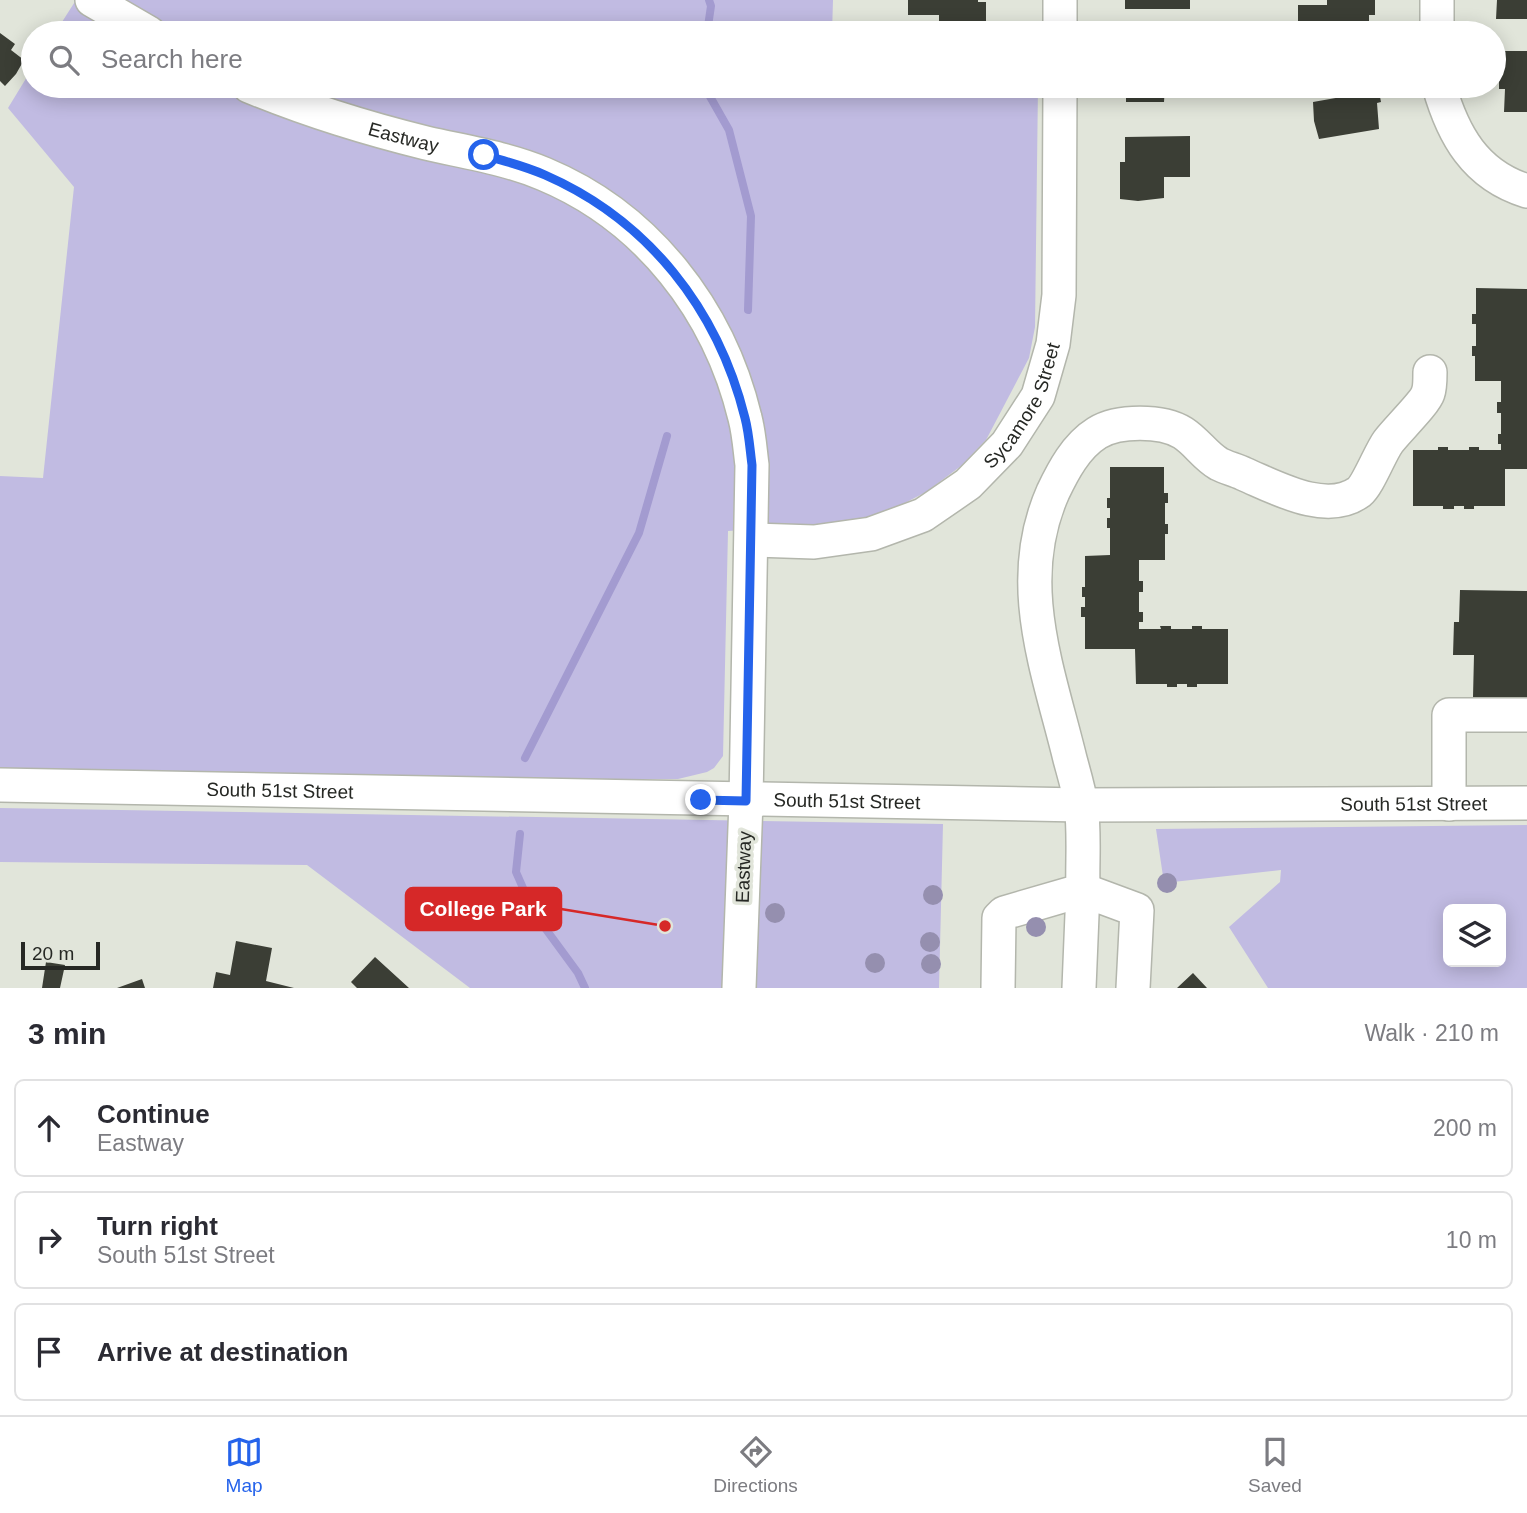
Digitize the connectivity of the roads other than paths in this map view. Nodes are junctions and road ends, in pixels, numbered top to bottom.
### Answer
1 (92, 0) edge
2 (1060, 0) edge
3 (1437, 0) edge
4 (128, 21) edge
5 (1060, 21) edge
6 (1437, 21) edge
7 (280, 98) edge
8 (1060, 98) edge
9 (1443, 98) edge
10 (1527, 191) edge
11 (1430, 372) dead end
12 (752, 540) junction
13 (1527, 715) edge
14 (0, 785) edge
15 (746, 801) junction
16 (1527, 803) edge
17 (1449, 804) junction
18 (1081, 806) junction
19 (1083, 890) junction
20 (739, 988) edge
21 (998, 988) edge
22 (1079, 988) edge
23 (1133, 988) edge

1 - 4 street
2 - 5 street
3 - 6 street
7 - 12 street, Eastway
8 - 12 street, Sycamore Street
9 - 10 street
11 - 18 street
12 - 15 street, Eastway
13 - 17 street
14 - 15 street, South 51st Street
15 - 18 street, South 51st Street
15 - 20 street, Eastway
16 - 17 street, South 51st Street
17 - 18 street, South 51st Street
18 - 19 street
19 - 21 street
19 - 22 street
19 - 23 street

